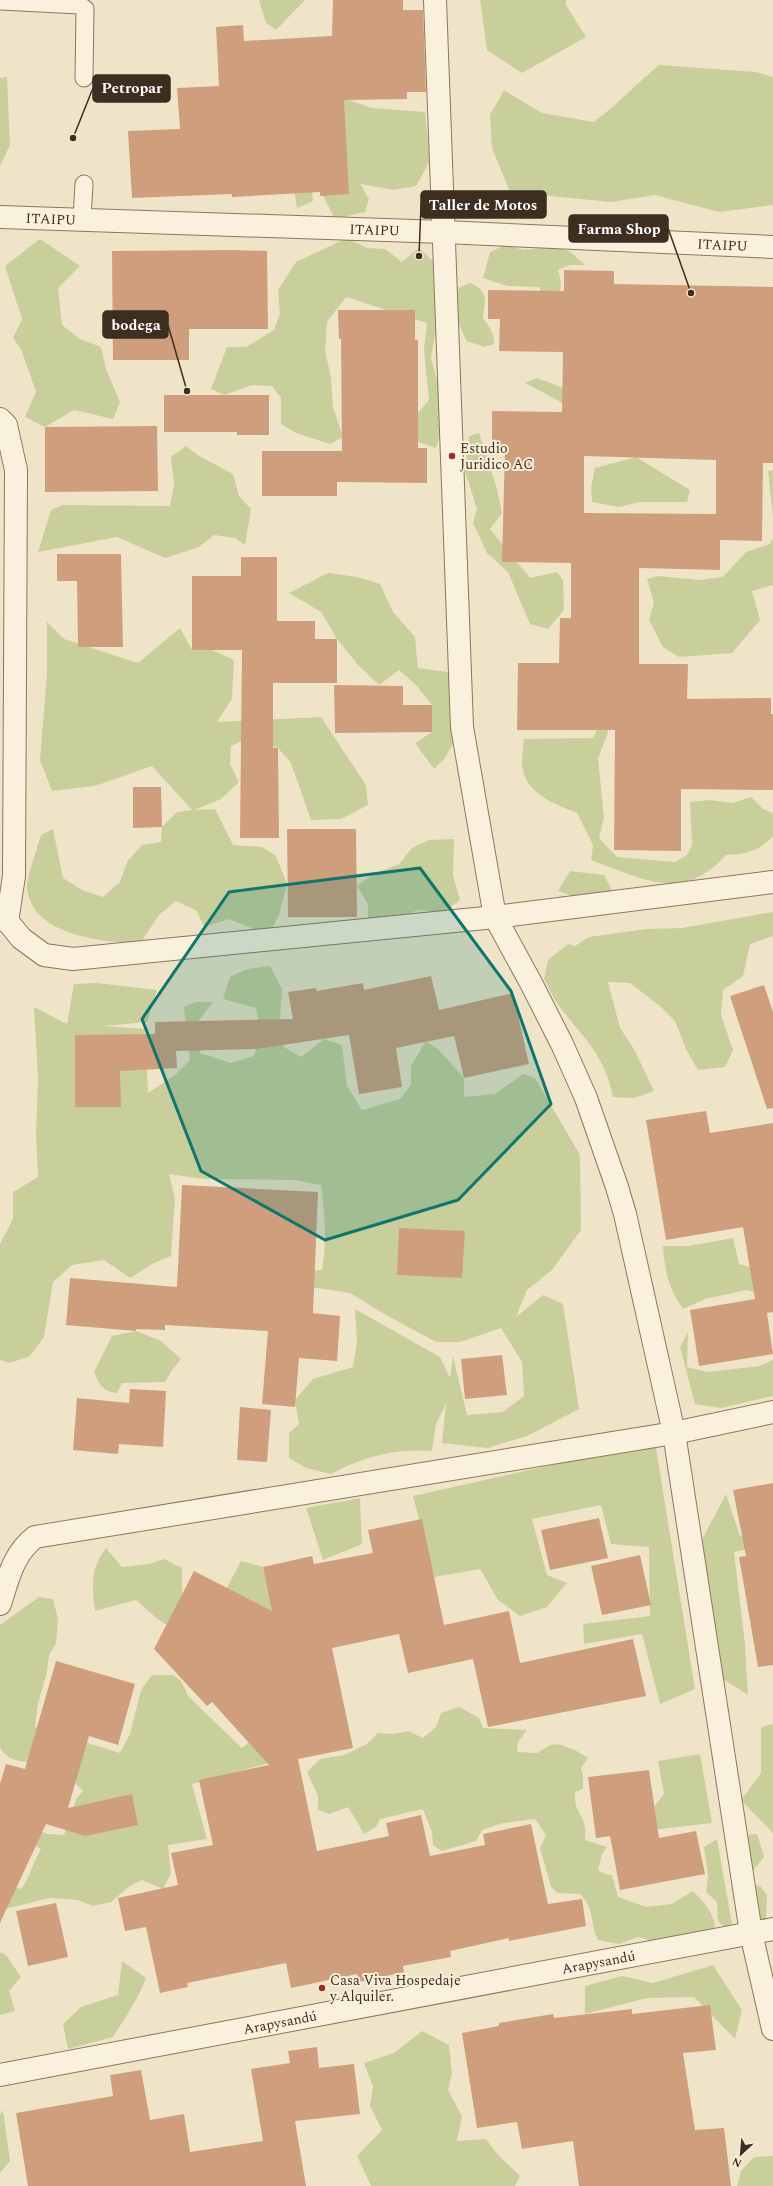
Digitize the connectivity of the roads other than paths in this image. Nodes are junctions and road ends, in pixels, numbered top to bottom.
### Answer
1 (435, 0) edge
2 (0, 2) edge
3 (84, 78) dead end
4 (84, 184) dead end
5 (0, 217) edge
6 (82, 220) junction
7 (444, 232) junction
8 (773, 247) edge
9 (0, 419) edge
10 (773, 882) edge
11 (4, 917) edge
12 (494, 917) junction
13 (773, 1412) edge
14 (674, 1433) junction
15 (0, 1604) edge
16 (773, 1929) edge
17 (751, 1933) junction
18 (773, 2029) edge
19 (0, 2075) edge

1 - 7 street
2 - 3 lane
4 - 6 lane
5 - 6 street, ITAIPU
6 - 7 street, ITAIPU
7 - 8 street, ITAIPU
7 - 12 street
9 - 11 street
10 - 12 street
11 - 12 street
12 - 14 street
13 - 14 street
14 - 15 street
14 - 17 street
16 - 17 street, Arapysandú
17 - 18 street
17 - 19 street, Arapysandú

